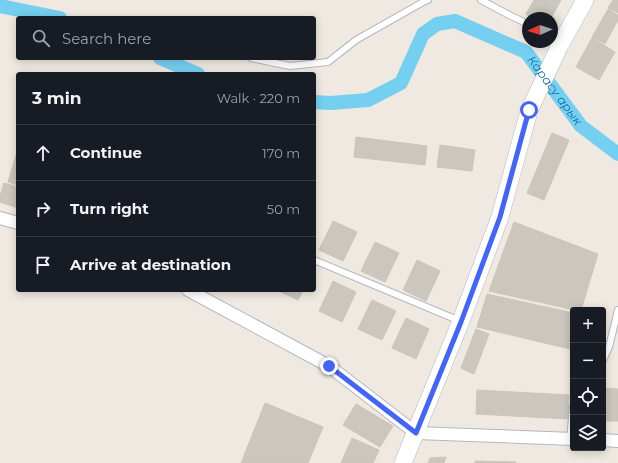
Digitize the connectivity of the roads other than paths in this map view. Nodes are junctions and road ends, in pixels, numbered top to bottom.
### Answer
1 (428, 0) edge
2 (481, 0) edge
3 (585, 0) edge
4 (522, 21) edge
5 (261, 60) edge
6 (0, 218) edge
7 (16, 222) edge
8 (316, 261) edge
9 (192, 292) edge
10 (618, 310) edge
11 (461, 322) junction
12 (606, 354) edge
13 (416, 433) junction
14 (570, 439) edge
15 (606, 440) edge
16 (618, 441) edge
17 (402, 463) edge

1 - 5 lane
2 - 4 lane
3 - 11 main road
6 - 7 street
8 - 11 lane
9 - 13 street
10 - 12 lane
11 - 13 main road
13 - 14 street
13 - 17 main road
15 - 16 street

